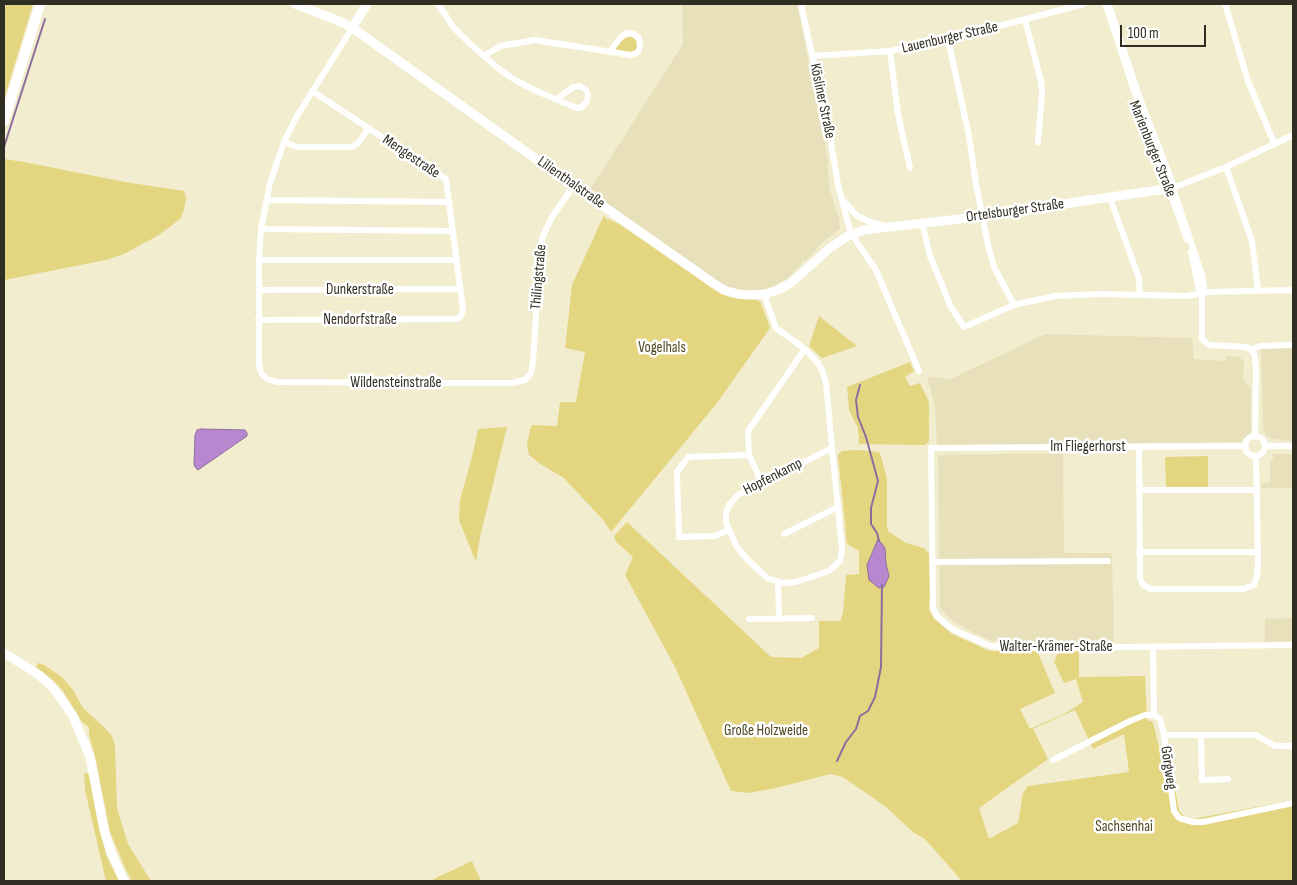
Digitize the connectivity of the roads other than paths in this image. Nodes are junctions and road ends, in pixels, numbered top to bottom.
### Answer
1 (40, 4) edge
2 (295, 4) edge
3 (438, 4) edge
4 (801, 4) edge
5 (1084, 4) edge
6 (1102, 4) edge
7 (1107, 4) edge
8 (1225, 4) edge
9 (367, 5) edge
10 (1025, 20) junction
11 (352, 28) junction
12 (948, 39) junction
13 (610, 50) junction
14 (890, 51) junction
15 (484, 56) junction
16 (813, 56) junction
17 (312, 91) junction
18 (557, 99) junction
19 (4, 121) edge
20 (368, 128) junction
21 (1293, 136) edge
22 (284, 142) junction
23 (1038, 142) dead end
24 (1274, 143) junction
25 (1226, 167) junction
26 (910, 168) dead end
27 (574, 185) junction
28 (1171, 188) junction
29 (842, 198) junction
30 (1110, 198) junction
31 (266, 200) junction
32 (449, 202) junction
33 (983, 215) junction
34 (922, 223) junction
35 (888, 227) junction
36 (261, 230) junction
37 (453, 231) junction
38 (852, 234) junction
39 (259, 260) junction
40 (457, 260) junction
41 (461, 289) junction
42 (258, 290) junction
43 (1258, 290) junction
44 (1293, 290) edge
45 (764, 294) junction
46 (1202, 294) junction
47 (1140, 296) junction
48 (1014, 305) junction
49 (461, 316) joint
50 (258, 320) junction
51 (1293, 345) edge
52 (805, 349) junction
53 (1251, 349) junction
54 (919, 371) dead end
55 (528, 377) joint
56 (1255, 436) junction
57 (1246, 446) junction
58 (1265, 446) junction
59 (1293, 446) edge
60 (1139, 447) junction
61 (832, 448) junction
62 (931, 448) joint
63 (749, 455) junction
64 (1256, 456) junction
65 (762, 482) junction
66 (1139, 490) junction
67 (1257, 490) junction
68 (838, 508) junction
69 (729, 530) junction
70 (784, 534) dead end
71 (1140, 552) junction
72 (1258, 552) junction
73 (1108, 561) dead end
74 (932, 562) junction
75 (778, 582) junction
76 (812, 618) dead end
77 (749, 619) dead end
78 (779, 619) junction
79 (1293, 646) edge
80 (1153, 647) junction
81 (4, 653) edge
82 (1154, 715) junction
83 (1164, 735) junction
84 (1201, 735) junction
85 (1293, 746) edge
86 (1053, 760) dead end
87 (1228, 779) dead end
88 (1293, 803) edge
89 (124, 881) edge

1 - 19 main road
2 - 11 street, Lilienthalstraße
3 - 15 street
4 - 16 street, Kösliner Straße
5 - 10 street, Lauenburger Straße
6 - 28 street, Marienburger Straße
7 - 28 street, Marienburger Straße
8 - 24 street
9 - 11 street
10 - 12 street, Lauenburger Straße
10 - 23 street
11 - 17 street
11 - 27 street, Lilienthalstraße
12 - 14 street, Lauenburger Straße
12 - 33 street
13 - 13 street
13 - 15 street
14 - 16 street, Lauenburger Straße
14 - 26 street
15 - 18 street
16 - 29 street, Kösliner Straße
17 - 20 street, Mengestraße
17 - 22 street
18 - 18 street
20 - 22 street
20 - 32 street, Mengestraße
21 - 24 street
22 - 31 street
24 - 25 street
25 - 28 street
25 - 43 street
27 - 45 street, Lilienthalstraße
27 - 55 street, Thilingstraße
28 - 30 street, Ortelsburger Straße
28 - 46 street, Marienburger Straße
29 - 35 street, Kösliner Straße
29 - 38 street, Kösliner Straße
30 - 33 street, Ortelsburger Straße
30 - 47 street
31 - 32 street
31 - 36 street
32 - 37 street, Mengestraße
33 - 34 street, Ortelsburger Straße
33 - 48 street
34 - 35 street, Ortelsburger Straße
34 - 48 street
35 - 38 street, Ortelsburger Straße
36 - 37 street
36 - 39 street
37 - 40 street, Mengestraße
38 - 45 street, Lilienthalstraße
38 - 54 street
39 - 40 street
39 - 42 street
40 - 41 street, Mengestraße
41 - 42 street, Dunkerstraße
41 - 49 street, Mengestraße
42 - 50 street
43 - 44 street
43 - 46 street
45 - 52 street
46 - 47 street
46 - 53 street, Marienburger Straße
47 - 48 street
49 - 50 street, Nendorfstraße
50 - 55 street, Wildensteinstraße
51 - 53 street
52 - 61 street
52 - 63 street
53 - 56 street
56 - 57 street
56 - 58 street
57 - 60 street, Im Fliegerhorst
57 - 64 street
58 - 59 street
58 - 64 street
60 - 62 street, Im Fliegerhorst
60 - 66 street
61 - 65 street, Hopfenkamp
61 - 68 street
62 - 74 street, Walter-Krämer-Straße
63 - 65 street
63 - 69 street
64 - 67 street
65 - 69 street, Hopfenkamp
66 - 67 street
66 - 71 street
67 - 72 street
68 - 70 street
68 - 75 street
69 - 75 street, Hopfenkamp
71 - 72 street
71 - 72 street
73 - 74 street
74 - 80 street, Walter-Krämer-Straße
75 - 78 street
76 - 78 street
77 - 78 street
79 - 80 street, Walter-Krämer-Straße
80 - 82 street
81 - 89 street
82 - 83 street, Görgweg
82 - 86 street
83 - 84 street
83 - 88 street, Görgweg
84 - 85 street
84 - 87 street

